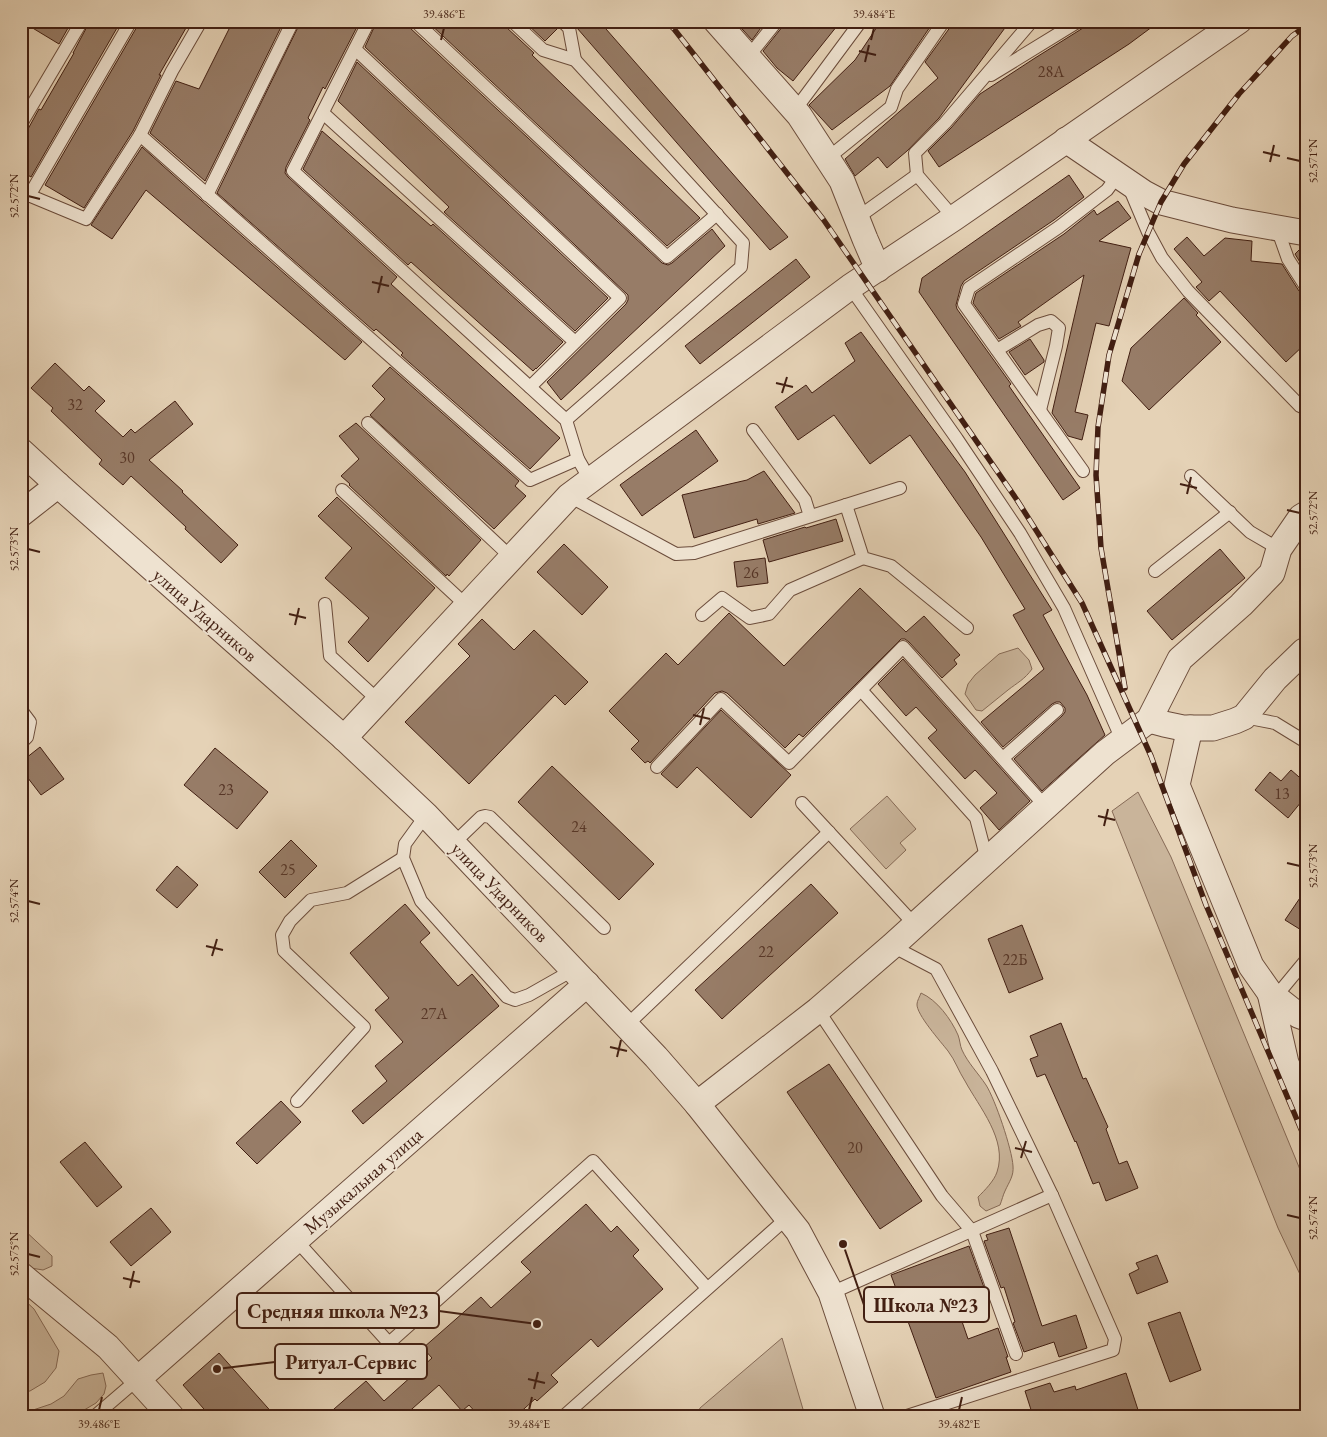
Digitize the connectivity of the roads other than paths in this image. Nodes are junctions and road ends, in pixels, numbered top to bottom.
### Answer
1 (82, 21) edge
2 (131, 21) edge
3 (201, 21) edge
4 (293, 21) edge
5 (369, 21) edge
6 (415, 21) edge
7 (512, 21) edge
8 (562, 21) edge
9 (716, 21) edge
10 (777, 21) edge
11 (861, 21) edge
12 (944, 21) edge
13 (1032, 21) edge
14 (1079, 21) edge
15 (1239, 21) edge
16 (355, 49) junction
17 (748, 57) junction
18 (575, 60) junction
19 (981, 81) junction
20 (795, 110) junction
21 (323, 113) junction
22 (21, 124) edge
23 (140, 135) junction
24 (1066, 140) junction
25 (828, 158) junction
26 (917, 175) junction
27 (1122, 178) junction
28 (25, 194) edge
29 (207, 195) junction
30 (717, 214) junction
31 (857, 218) junction
32 (954, 218) junction
33 (1277, 228) junction
34 (1306, 233) edge
35 (878, 269) junction
36 (850, 287) junction
37 (1306, 287) edge
38 (575, 342) junction
39 (997, 350) junction
40 (530, 387) junction
41 (1306, 409) edge
42 (1040, 410) junction
43 (566, 420) junction
44 (368, 422) dead end
45 (754, 430) dead end
46 (21, 451) edge
47 (584, 469) junction
48 (1082, 471) dead end
49 (1191, 476) dead end
50 (58, 485) junction
51 (900, 488) dead end
52 (342, 490) dead end
53 (569, 496) junction
54 (846, 505) junction
55 (1230, 512) junction
56 (21, 514) edge
57 (1306, 514) edge
58 (810, 516) junction
59 (1279, 550) junction
60 (512, 558) junction
61 (863, 558) junction
62 (1155, 571) dead end
63 (325, 604) dead end
64 (467, 606) junction
65 (702, 615) dead end
66 (967, 628) dead end
67 (1304, 651) dead end
68 (861, 690) junction
69 (379, 700) junction
70 (21, 710) edge
71 (1057, 710) dead end
72 (1244, 717) junction
73 (1149, 720) junction
74 (1190, 728) junction
75 (344, 738) junction
76 (1122, 740) junction
77 (21, 742) edge
78 (1306, 742) edge
79 (1003, 758) junction
80 (657, 767) dead end
81 (802, 803) dead end
82 (1046, 807) junction
83 (426, 815) junction
84 (829, 832) junction
85 (453, 844) junction
86 (403, 858) junction
87 (987, 860) junction
88 (915, 925) junction
89 (604, 928) dead end
90 (892, 946) junction
91 (1306, 960) edge
92 (580, 977) junction
93 (1270, 993) junction
94 (818, 1010) junction
95 (1303, 1020) edge
96 (626, 1025) junction
97 (296, 1101) dead end
98 (697, 1104) junction
99 (1306, 1109) edge
100 (1052, 1195) junction
101 (787, 1218) junction
102 (972, 1230) junction
103 (296, 1240) junction
104 (21, 1275) edge
105 (707, 1288) junction
106 (830, 1293) junction
107 (1016, 1354) dead end
108 (138, 1379) junction
109 (95, 1416) edge
110 (171, 1416) edge
111 (564, 1416) edge
112 (872, 1416) edge
113 (907, 1416) edge

1 - 22 lane
2 - 28 lane
3 - 23 lane
4 - 29 lane
5 - 16 lane
6 - 30 lane
7 - 18 lane
8 - 18 lane
9 - 17 street
10 - 17 lane
11 - 20 lane
12 - 25 lane
13 - 19 lane
14 - 19 lane
15 - 24 street
16 - 21 lane
16 - 38 lane
17 - 20 street
18 - 30 lane
19 - 26 lane
20 - 25 street
21 - 38 lane
21 - 40 lane
23 - 28 lane
23 - 29 lane
24 - 27 street
24 - 32 street
25 - 31 street
26 - 31 lane
26 - 32 lane
27 - 33 street
27 - 39 lane
27 - 41 lane
29 - 47 lane
30 - 43 lane
31 - 35 street
32 - 35 street
33 - 34 street
33 - 37 lane
35 - 36 street
36 - 47 street
36 - 76 lane
38 - 40 lane
39 - 42 lane
39 - 42 lane
40 - 43 lane
42 - 48 lane
43 - 47 lane
44 - 60 lane
45 - 58 lane
46 - 50 street, улица Ударников
47 - 53 street
49 - 55 lane
50 - 56 street
50 - 75 street, улица Ударников
51 - 54 lane
52 - 64 lane
53 - 58 lane
53 - 60 street
54 - 58 lane
54 - 61 lane
55 - 59 lane
55 - 62 lane
57 - 59 street
59 - 73 street
60 - 64 street
61 - 65 lane
61 - 66 lane
63 - 69 lane
64 - 69 street
67 - 72 street
68 - 79 lane
68 - 80 lane
68 - 87 lane
69 - 75 street
70 - 77 lane
71 - 79 lane
72 - 74 street
72 - 78 lane
73 - 74 street
73 - 76 street
74 - 93 street
75 - 83 street, улица Ударников
76 - 82 street
79 - 82 lane
81 - 84 lane
82 - 87 street
83 - 85 street, улица Ударников
83 - 86 lane
84 - 88 lane
84 - 96 lane
85 - 89 lane
85 - 92 street, улица Ударников
86 - 92 lane
86 - 97 lane
87 - 88 street
88 - 90 street
90 - 94 street
90 - 100 lane
91 - 93 lane
92 - 96 street, улица Ударников
92 - 103 street, Музыкальная улица
93 - 95 street
93 - 99 street
94 - 98 street
94 - 102 lane
96 - 98 street, улица Ударников
98 - 101 street, улица Ударников
100 - 102 lane
100 - 113 lane
101 - 105 lane
101 - 106 street, улица Ударников
102 - 106 lane
102 - 107 lane
103 - 105 lane
103 - 108 street, Музыкальная улица
104 - 108 street
105 - 111 lane
106 - 112 street, улица Ударников
108 - 109 lane
108 - 110 street

